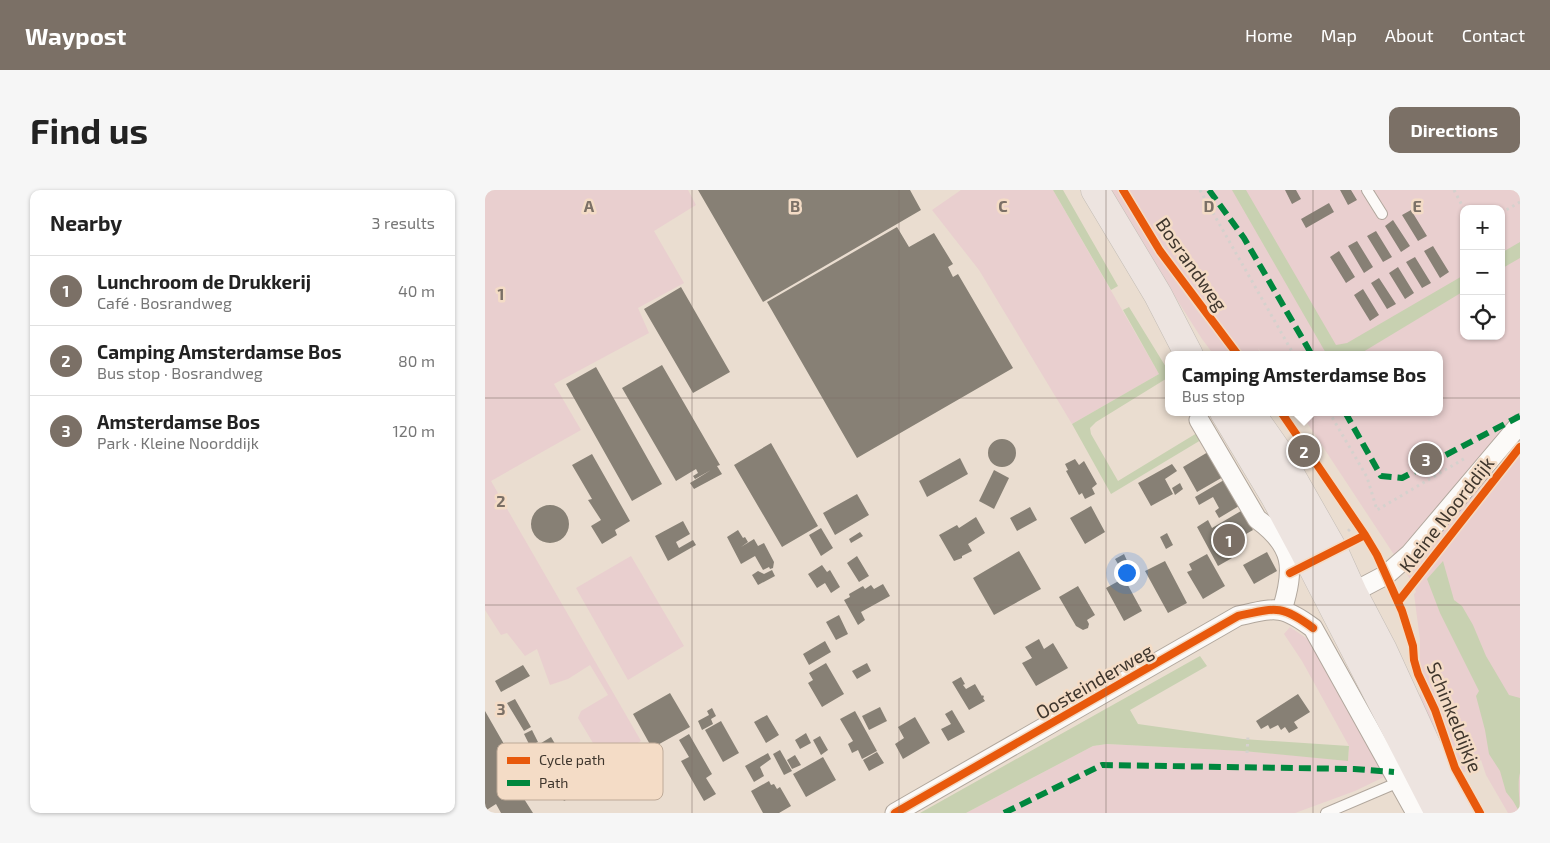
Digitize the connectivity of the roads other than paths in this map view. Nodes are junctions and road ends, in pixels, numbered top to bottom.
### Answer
1 (1095, 190) edge
2 (1367, 190) edge
3 (1382, 214) dead end
4 (1158, 294) junction
5 (1187, 351) edge
6 (1204, 351) edge
7 (1211, 416) edge
8 (1253, 416) edge
9 (1520, 424) edge
10 (1342, 598) junction
11 (1282, 610) junction
12 (1399, 782) junction
13 (895, 813) edge
14 (1326, 813) edge
15 (1416, 813) edge
16 (1439, 813) edge
17 (1463, 813) edge

1 - 4 main road
2 - 3 lane
4 - 5 main road
4 - 6 main road
7 - 10 main road
7 - 11 street
8 - 10 main road
9 - 10 street, Kleine Noorddijk
10 - 16 main road
10 - 17 main road, Schinkeldijkje
11 - 12 street
11 - 13 street, Oosteinderweg
12 - 14 lane
12 - 15 street

